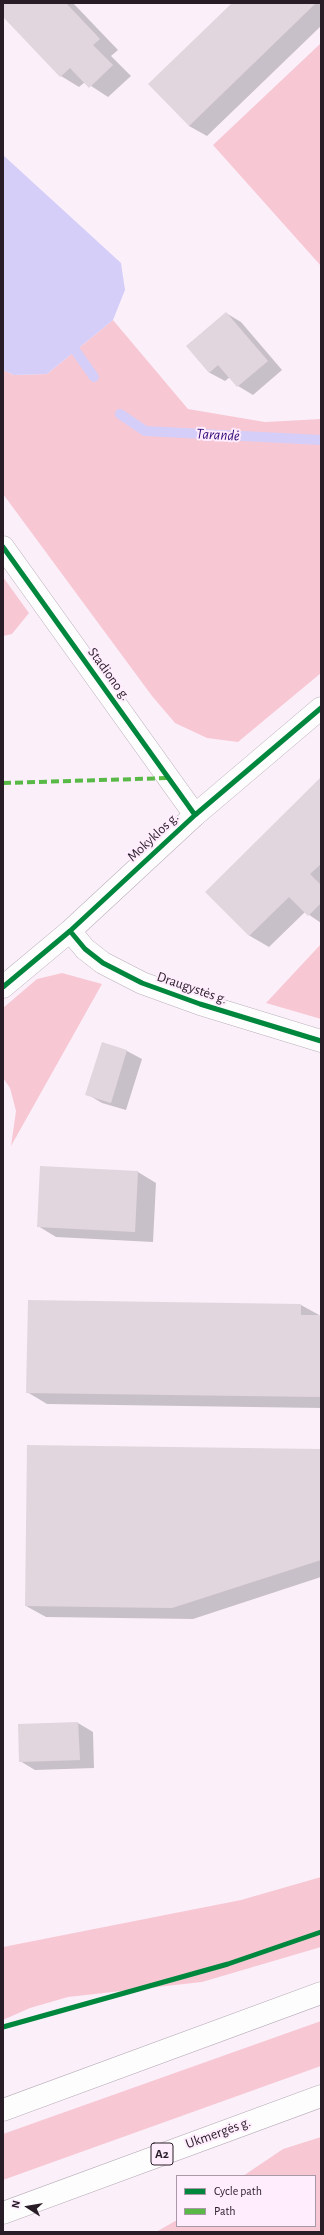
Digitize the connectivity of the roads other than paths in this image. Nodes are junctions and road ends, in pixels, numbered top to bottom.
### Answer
1 (3, 547) edge
2 (321, 708) edge
3 (195, 814) junction
4 (70, 931) junction
5 (3, 987) edge
6 (321, 1041) edge
7 (321, 1993) edge
8 (321, 2096) edge
9 (3, 2110) edge
10 (3, 2213) edge

1 - 3 main road, Stadiono g.
2 - 3 main road, Mokyklos g.
3 - 4 main road, Mokyklos g.
4 - 5 main road, Mokyklos g.
4 - 6 main road, Draugystės g.
7 - 9 main road
8 - 10 main road, Ukmergės g. / A2

